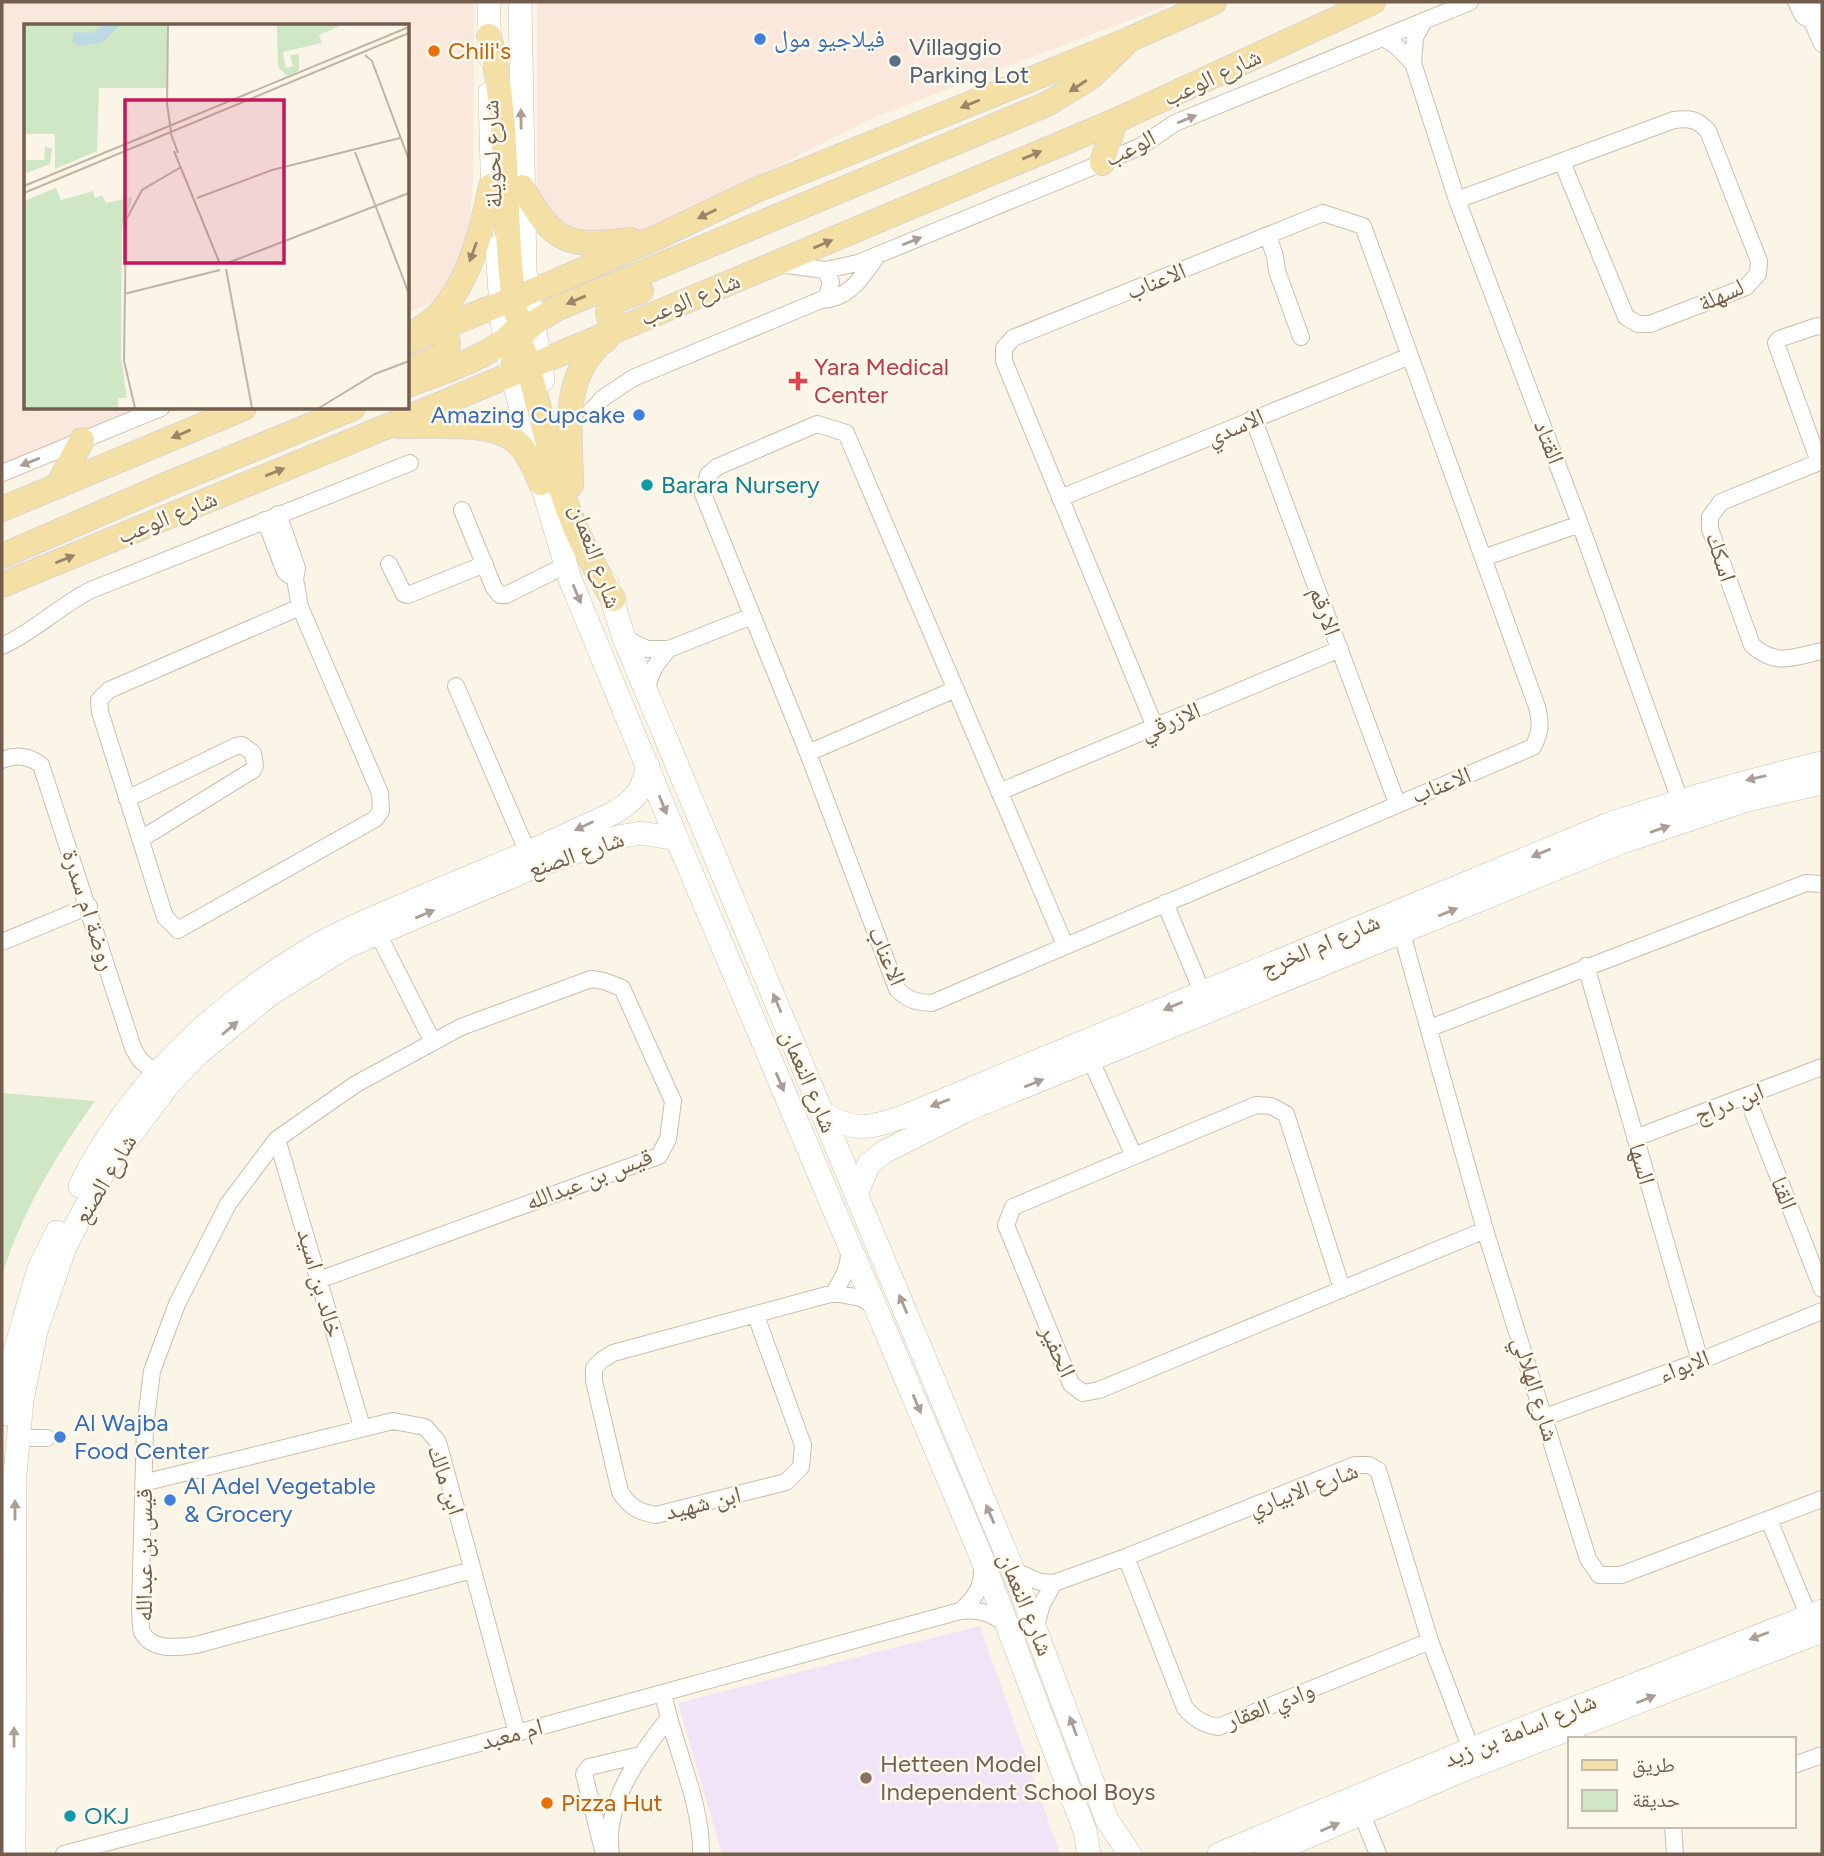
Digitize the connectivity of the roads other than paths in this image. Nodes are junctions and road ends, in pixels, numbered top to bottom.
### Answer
1 (489, 2) edge
2 (520, 2) edge
3 (1214, 2) edge
4 (1331, 2) edge
5 (1373, 2) edge
6 (1470, 2) edge
7 (1796, 2) edge
8 (1811, 2) edge
9 (1812, 20) junction
10 (1424, 21) junction
11 (489, 36) junction
12 (1383, 38) junction
13 (1128, 40) junction
14 (1822, 44) edge
15 (1280, 45) junction
16 (1413, 63) junction
17 (1115, 121) junction
18 (1562, 162) junction
19 (1102, 163) junction
20 (869, 178) junction
21 (491, 186) junction
22 (522, 187) junction
23 (1457, 200) junction
24 (660, 236) junction
25 (1268, 236) junction
26 (878, 255) junction
27 (776, 263) junction
28 (825, 270) junction
29 (514, 299) junction
30 (821, 300) junction
31 (624, 326) junction
32 (1822, 327) edge
33 (436, 331) junction
34 (519, 333) junction
35 (410, 337) edge
36 (1301, 337) dead end
37 (410, 338) edge
38 (1410, 356) junction
39 (527, 367) junction
40 (410, 368) edge
41 (410, 385) edge
42 (156, 410) edge
43 (239, 410) edge
44 (311, 410) edge
45 (348, 410) edge
46 (590, 412) dead end
47 (1253, 418) junction
48 (388, 426) junction
49 (82, 440) junction
50 (1821, 461) edge
51 (410, 463) dead end
52 (2, 473) edge
53 (541, 483) junction
54 (58, 485) junction
55 (571, 485) junction
56 (1060, 498) junction
57 (2, 509) edge
58 (462, 510) dead end
59 (271, 517) junction
60 (1580, 524) junction
61 (2, 542) edge
62 (2, 556) edge
63 (1483, 558) junction
64 (390, 564) dead end
65 (485, 564) junction
66 (566, 565) junction
67 (28, 574) junction
68 (2, 584) edge
69 (2, 594) edge
70 (613, 599) junction
71 (300, 607) junction
72 (752, 616) junction
73 (2, 636) edge
74 (21, 636) junction
75 (624, 638) junction
76 (2, 646) edge
77 (669, 649) junction
78 (1339, 649) junction
79 (1822, 651) edge
80 (456, 686) dead end
81 (956, 690) junction
82 (648, 693) junction
83 (1155, 727) junction
84 (808, 753) junction
85 (2, 760) edge
86 (1822, 763) edge
87 (648, 766) junction
88 (1822, 783) edge
89 (999, 792) junction
90 (127, 799) junction
91 (1397, 803) junction
92 (1683, 810) junction
93 (141, 839) junction
94 (677, 839) junction
95 (528, 853) junction
96 (1822, 884) edge
97 (1165, 903) junction
98 (89, 906) junction
99 (1399, 922) junction
100 (375, 926) junction
101 (2, 942) edge
102 (1065, 945) junction
103 (1586, 966) junction
104 (1206, 1002) junction
105 (1430, 1028) junction
106 (433, 1042) junction
107 (1087, 1052) junction
108 (1822, 1068) edge
109 (162, 1079) junction
110 (1747, 1097) junction
111 (823, 1113) junction
112 (1635, 1138) junction
113 (277, 1139) junction
114 (1134, 1156) junction
115 (857, 1192) junction
116 (1485, 1230) junction
117 (849, 1244) junction
118 (319, 1280) junction
119 (1342, 1289) junction
120 (1822, 1289) edge
121 (834, 1293) junction
122 (876, 1307) junction
123 (1822, 1311) edge
124 (756, 1316) junction
125 (1700, 1361) junction
126 (1545, 1417) junction
127 (362, 1427) junction
128 (47, 1438) dead end
129 (10, 1445) edge
130 (144, 1483) junction
131 (1822, 1499) edge
132 (1769, 1520) junction
133 (981, 1556) junction
134 (1126, 1557) junction
135 (472, 1570) junction
136 (1013, 1570) junction
137 (1054, 1583) junction
138 (960, 1611) junction
139 (1817, 1623) edge
140 (1036, 1626) junction
141 (1010, 1628) junction
142 (1430, 1641) junction
143 (663, 1693) junction
144 (668, 1719) junction
145 (517, 1733) junction
146 (640, 1755) junction
147 (1474, 1757) junction
148 (1821, 1758) edge
149 (1796, 1764) edge
150 (1358, 1805) junction
151 (1673, 1828) edge
152 (14, 1854) edge
153 (64, 1854) edge
154 (604, 1854) edge
155 (611, 1854) edge
156 (701, 1854) edge
157 (1089, 1854) edge
158 (1116, 1854) edge
159 (1124, 1854) edge
160 (1130, 1854) edge
161 (1219, 1854) edge
162 (1268, 1854) edge
163 (1378, 1854) edge
164 (1675, 1854) edge

1 - 11 street, شارع لحويلة
22 -> 2 street, شارع لحويلة
3 - 13 main road
4 - 15 main road
5 - 15 main road, شارع الوعب
6 - 10 street, الوعب
7 - 9 street
8 - 9 street
9 - 14 street
10 - 12 street, الوعب
10 - 16 street, القتاد
11 - 21 street, شارع لحويلة
11 - 29 main road
12 - 16 street
19 -> 12 street, الوعب
13 -> 20 main road
13 -> 24 main road
15 - 17 main road, شارع الوعب
16 - 23 street, القتاد
17 - 19 main road
27 -> 17 main road, شارع الوعب
18 - 18 street, لسهلة
18 - 23 street, لسهلة
26 -> 19 street, الوعب
20 - 31 main road
20 -> 34 main road
21 - 29 street, شارع لحويلة
21 -> 35 main road
22 - 24 main road
22 - 29 street, شارع لحويلة
23 - 60 street, القتاد
24 - 29 main road
25 - 36 street
25 - 38 street, الاعناب
25 - 56 street, الاعناب
26 - 28 street, الوعب
26 - 30 street
27 - 28 street, الوعب
27 - 31 main road, شارع الوعب
28 - 30 street
29 - 33 main road
29 - 34 main road
30 - 46 street
31 - 39 main road, شارع الوعب
31 - 55 main road
32 - 50 street
33 - 37 main road
33 - 40 main road
34 - 39 main road
34 - 41 main road
38 - 47 street, الاسدي
38 - 63 street, الاعناب
39 - 48 main road, شارع الوعب
39 - 53 street, شارع النعمان
39 - 55 street, شارع النعمان
39 - 70 main road
42 - 49 street
43 -> 54 main road
44 - 61 main road
45 - 62 main road
47 - 56 street, الاسدي
47 - 78 street, الارقم
48 - 53 main road
67 -> 48 main road, شارع الوعب
49 -> 52 street
49 - 54 main road
50 - 79 street, اسكك
51 - 59 street
53 - 66 street, شارع النعمان
54 - 57 main road
55 - 70 street, شارع النعمان
56 - 83 street, الاعناب
58 - 65 street
59 - 71 street
59 - 74 street
60 - 63 street
60 - 92 street, القتاد
63 - 91 street, الاعناب
64 - 65 street
65 - 66 street
66 -> 87 street, شارع النعمان
67 - 68 main road, شارع الوعب
67 - 69 street
70 - 75 street, شارع النعمان
71 - 90 street
71 - 93 street
72 - 77 street
72 - 81 street, الاعناب
72 - 84 street, الاعناب
73 - 74 street
74 - 76 street
75 - 77 street
75 - 82 street, شارع النعمان
77 - 82 street
78 - 83 street, الازرقي
78 - 91 street, الارقم
80 - 95 street
81 - 84 street
81 - 89 street, الاعناب
111 -> 82 street, شارع النعمان
83 - 89 street, الازرقي
84 - 102 street, الاعناب
85 - 98 street, روضة ام سدرة
86 -> 92 street, شارع ام الخرج
87 -> 94 street, شارع النعمان
87 -> 95 street, شارع الصنع
88 - 92 street, شارع ام الخرج
89 - 102 street, الاعناب
90 - 93 street
90 - 93 street
91 - 97 street, الاعناب
92 - 99 street, شارع ام الخرج
100 -> 94 street, شارع الصنع
94 -> 117 street, شارع النعمان
95 - 100 street, شارع الصنع
96 - 103 street
97 - 102 street, الاعناب
97 - 104 street
98 - 101 street
98 - 109 street, روضة ام سدرة
99 - 104 street, شارع ام الخرج
99 - 105 street, شارع الهلالي
100 - 106 street
100 - 109 street, شارع الصنع
103 - 105 street
103 - 112 street, السها
104 - 107 street, شارع ام الخرج
105 - 116 street, شارع الهلالي
106 - 113 street, قيس بن عبدالله
106 - 118 street, قيس بن عبدالله
107 -> 111 street, شارع ام الخرج
107 - 114 street
115 -> 107 street, شارع ام الخرج
108 - 110 street, ابن دراج
109 - 129 street, شارع الصنع
110 - 112 street, ابن دراج
110 - 120 street, القنا
111 - 115 street, شارع النعمان
112 - 125 street, السها
113 - 118 street, خالد بن اسيد
113 - 130 street, قيس بن عبدالله
114 - 119 street, الحفير
114 - 119 street, الحفير
136 -> 115 street, شارع النعمان
116 - 119 street, الحفير
116 - 126 street, شارع الهلالي
117 - 121 street
117 - 122 street, شارع النعمان
118 - 127 street, خالد بن اسيد
121 - 122 street
121 - 124 street, ابن شهيد
122 -> 133 street, شارع النعمان
123 - 125 street, الابواء
124 - 124 street, ابن شهيد
125 - 126 street, الابواء
126 - 132 street, شارع الهلالي
127 - 130 street, ابن مالك
127 - 135 street, ابن مالك
128 - 129 street
152 -> 129 street, شارع الصنع
130 - 135 street, قيس بن عبدالله
131 - 132 street, شارع الهلالي
132 - 139 street
133 - 138 street
133 - 141 street, شارع النعمان
134 - 137 street, شارع الابياري
134 - 142 street, وادي العقار
134 - 142 street, شارع الابياري
135 - 145 street, ابن مالك
136 - 137 street
136 - 140 street, شارع النعمان
137 - 140 street
138 - 141 street, ام معبد
138 - 143 street, ام معبد
139 - 147 street, شارع اسامة بن زيد
160 -> 140 street, شارع النعمان
141 - 157 street, شارع النعمان
142 - 147 street, شارع الابياري
143 - 144 street
143 - 145 street, ام معبد
144 - 146 street
144 - 156 street
145 - 153 street, ام معبد
146 - 154 street
146 - 155 street
147 - 150 street, شارع اسامة بن زيد
148 - 149 street
150 - 161 street, شارع اسامة بن زيد
162 -> 150 street, شارع اسامة بن زيد
150 - 163 street
151 - 164 street
158 - 159 street

